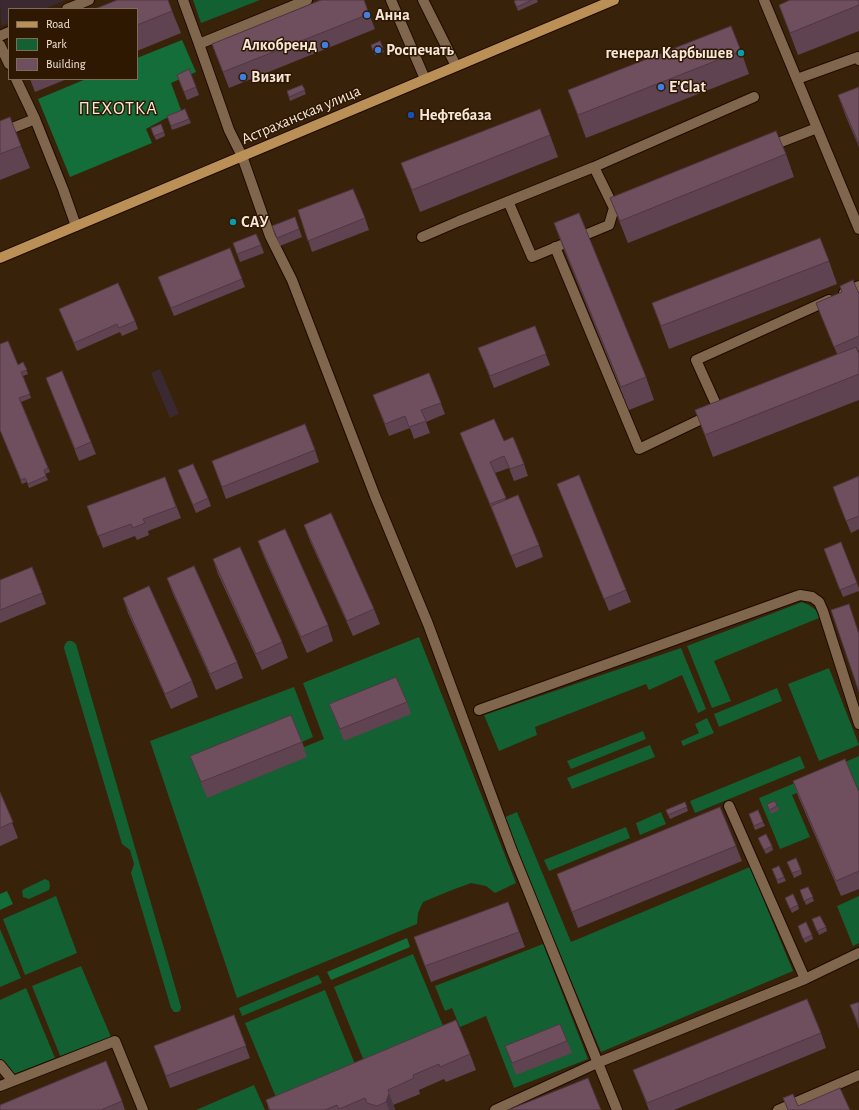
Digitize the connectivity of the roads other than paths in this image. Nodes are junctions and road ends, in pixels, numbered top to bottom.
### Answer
1 (89, 0) edge
2 (183, 0) edge
3 (307, 0) edge
4 (391, 0) edge
5 (423, 0) edge
6 (614, 0) edge
7 (764, 0) edge
8 (69, 8) edge
9 (199, 44) junction
10 (0, 45) edge
11 (859, 60) edge
12 (8, 62) edge
13 (456, 66) junction
14 (425, 79) junction
15 (16, 80) edge
16 (797, 80) junction
17 (754, 97) dead end
18 (35, 119) junction
19 (817, 128) junction
20 (0, 133) edge
21 (759, 150) edge
22 (242, 156) junction
23 (594, 167) junction
24 (636, 199) edge
25 (508, 201) junction
26 (614, 208) junction
27 (76, 226) junction
28 (859, 229) edge
29 (422, 238) dead end
30 (555, 247) junction
31 (0, 258) edge
32 (859, 286) edge
33 (480, 710) dead end
34 (859, 724) edge
35 (729, 806) dead end
36 (859, 953) edge
37 (805, 980) junction
38 (597, 1063) junction
39 (0, 1065) edge
40 (859, 1075) edge
41 (13, 1081) junction
42 (0, 1086) edge
43 (143, 1110) edge
44 (495, 1110) edge
45 (616, 1110) edge
46 (778, 1110) edge

1 - 8 street
2 - 9 street
3 - 9 street
4 - 14 street
5 - 13 street
6 - 13 main road, Астраханская улица
7 - 16 street
9 - 22 street
10 - 12 street
11 - 16 street
13 - 14 main road, Астраханская улица
14 - 22 main road, Астраханская улица
15 - 18 street
16 - 19 street
17 - 23 street
18 - 20 street
18 - 27 street
19 - 21 street
19 - 28 street
22 - 27 main road, Астраханская улица
22 - 38 street
23 - 25 street
23 - 26 street
24 - 26 street
25 - 29 street
25 - 30 street
26 - 30 street
27 - 31 main road, Астраханская улица
30 - 32 street
33 - 34 street
35 - 37 street
36 - 37 street
37 - 38 street
38 - 44 street
38 - 45 street
39 - 41 street
40 - 46 street
41 - 42 street
41 - 43 street

